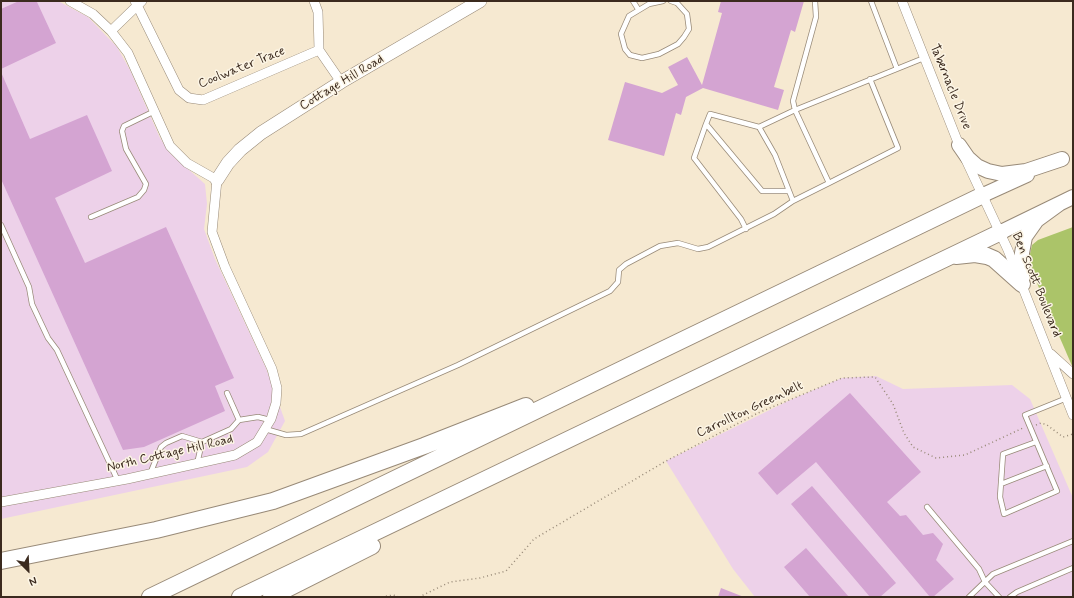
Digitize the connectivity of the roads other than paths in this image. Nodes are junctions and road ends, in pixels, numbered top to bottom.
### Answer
1 (70, 1) edge
2 (314, 1) edge
3 (480, 1) edge
4 (633, 1) edge
5 (663, 1) edge
6 (671, 1) edge
7 (815, 1) edge
8 (871, 1) edge
9 (902, 1) edge
10 (138, 2) edge
11 (648, 2) edge
12 (638, 10) junction
13 (111, 31) junction
14 (319, 50) junction
15 (924, 58) junction
16 (897, 69) junction
17 (870, 79) junction
18 (341, 82) junction
19 (795, 110) junction
20 (155, 111) junction
21 (706, 124) junction
22 (759, 127) junction
23 (959, 145) junction
24 (1067, 156) edge
25 (217, 180) junction
26 (829, 183) junction
27 (980, 188) junction
28 (789, 191) junction
29 (1073, 197) edge
30 (793, 201) junction
31 (1059, 204) junction
32 (91, 217) dead end
33 (1, 225) edge
34 (746, 229) junction
35 (1001, 232) junction
36 (946, 257) junction
37 (1022, 284) junction
38 (1048, 352) junction
39 (1073, 374) edge
40 (598, 382) junction
41 (227, 393) dead end
42 (1070, 397) edge
43 (1073, 415) edge
44 (239, 420) junction
45 (270, 420) junction
46 (265, 430) junction
47 (202, 442) junction
48 (1036, 442) junction
49 (197, 464) junction
50 (1047, 466) junction
51 (150, 474) junction
52 (118, 481) junction
53 (1001, 484) junction
54 (445, 499) junction
55 (1, 502) edge
56 (927, 507) dead end
57 (1073, 541) edge
58 (1, 561) edge
59 (1073, 568) edge
60 (985, 582) junction
61 (150, 597) edge
62 (240, 597) edge
63 (271, 597) edge
64 (968, 597) edge
65 (999, 597) edge
66 (1010, 597) edge

1 - 13 street
2 - 14 street
3 - 18 street, Cottage Hill Road
4 - 12 lane
5 - 11 lane
6 - 12 lane
7 - 19 lane
8 - 16 lane
9 - 15 street, Tabernacle Drive
10 - 13 street
10 - 14 street, Coolwater Trace
11 - 12 lane
13 - 20 street
14 - 18 street
15 - 16 lane
15 - 23 street, Tabernacle Drive
16 - 17 lane
17 - 19 lane
17 - 26 lane
18 - 25 street, Cottage Hill Road
19 - 22 lane
19 - 26 lane
20 - 25 street
20 - 32 lane
21 - 22 lane
21 - 28 lane
21 - 34 lane
22 - 28 lane
23 - 24 main road
23 - 27 street, Tabernacle Drive
24 - 27 main road
25 - 45 street, North Cottage Hill Road
26 - 30 lane
27 - 35 street, Tabernacle Drive
27 - 40 highway
28 - 30 lane
29 - 31 main road
30 - 34 lane
31 - 35 main road
31 - 37 main road
33 - 52 lane
34 - 46 lane
35 - 36 highway
35 - 37 street, Ben Scott Boulevard
36 - 37 highway
36 - 54 highway
37 - 38 street, Ben Scott Boulevard
38 - 39 street
38 - 42 street, Ben Scott Boulevard
40 - 58 highway
40 - 61 highway
41 - 44 lane
42 - 43 street, Ben Scott Boulevard
42 - 48 lane
44 - 45 lane
44 - 47 lane
45 - 46 street, North Cottage Hill Road
46 - 49 street, North Cottage Hill Road
47 - 49 lane
47 - 51 lane
48 - 50 lane
48 - 53 lane
49 - 51 street, North Cottage Hill Road
50 - 53 lane
50 - 53 lane
51 - 52 street, North Cottage Hill Road
52 - 55 street, North Cottage Hill Road
54 - 62 highway
54 - 63 highway
56 - 60 lane
57 - 60 lane
59 - 66 lane
60 - 64 lane
60 - 65 lane

